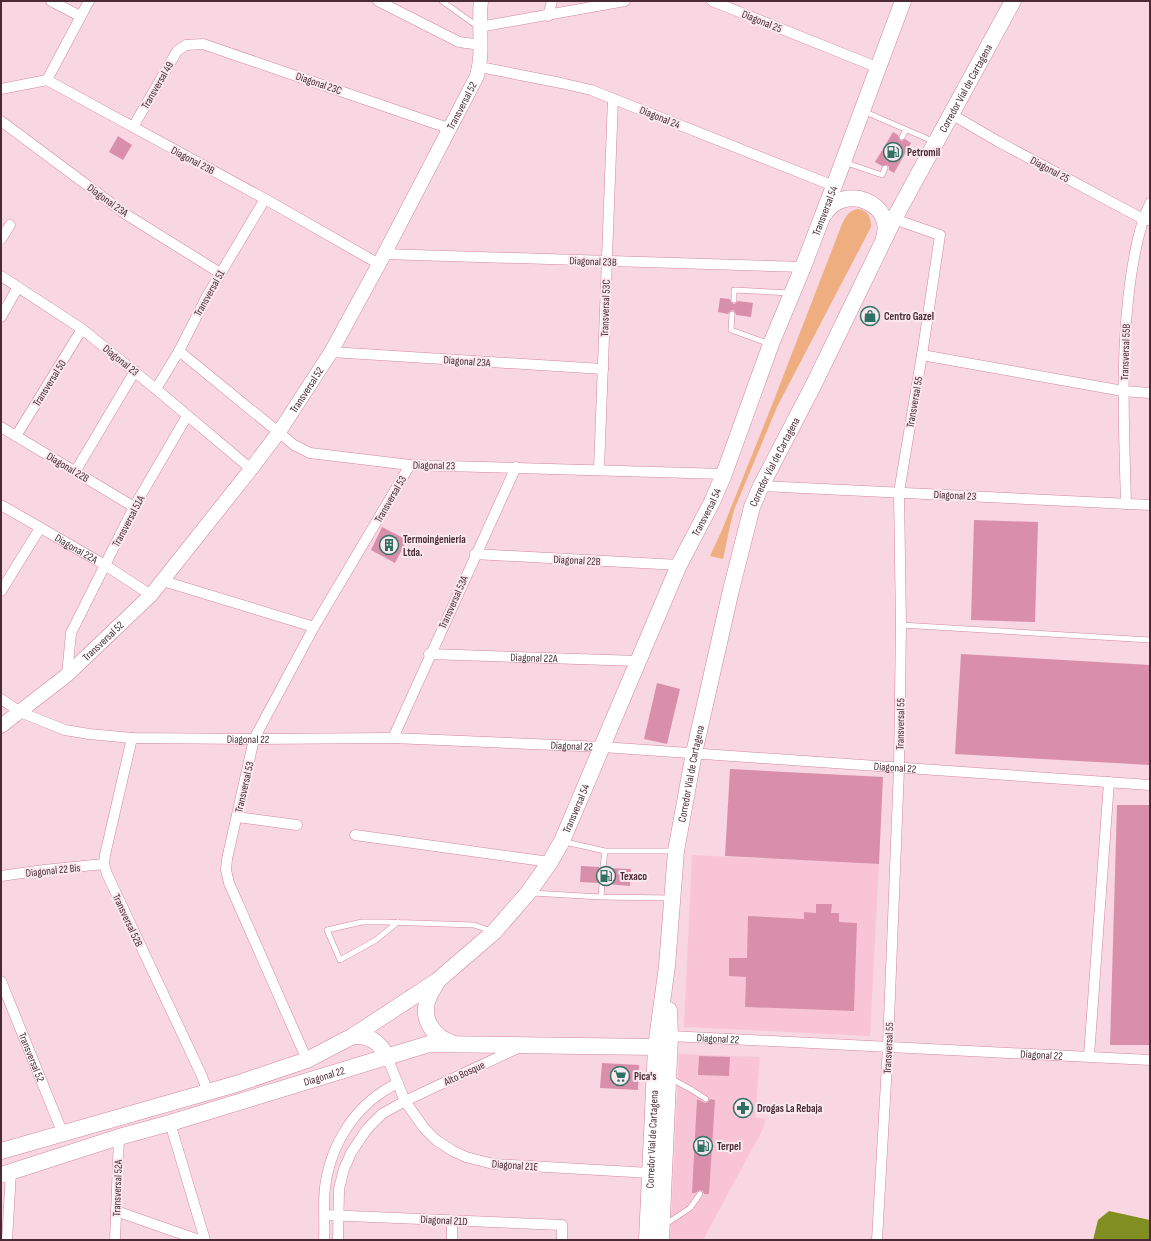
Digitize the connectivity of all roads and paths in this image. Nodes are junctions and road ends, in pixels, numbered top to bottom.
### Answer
1 (50, 1) edge
2 (89, 1) edge
3 (378, 1) edge
4 (442, 1) edge
5 (481, 1) edge
6 (552, 1) edge
7 (625, 1) edge
8 (712, 1) edge
9 (903, 1) edge
10 (1013, 1) edge
11 (80, 16) junction
12 (548, 16) junction
13 (479, 27) junction
14 (186, 45) joint
15 (480, 45) junction
16 (480, 67) junction
17 (879, 68) junction
18 (47, 80) junction
19 (1, 89) edge
20 (613, 99) junction
21 (862, 110) junction
22 (951, 114) junction
23 (1, 121) edge
24 (133, 127) junction
25 (451, 129) junction
26 (906, 130) junction
27 (902, 137) dead end
28 (936, 143) junction
29 (843, 161) junction
30 (885, 168) dead end
31 (834, 186) junction
32 (265, 199) junction
33 (1150, 203) edge
34 (822, 217) junction
35 (894, 218) junction
36 (1146, 220) edge
37 (10, 225) dead end
38 (1, 239) edge
39 (882, 245) junction
40 (382, 259) junction
41 (607, 261) junction
42 (803, 267) junction
43 (220, 273) junction
44 (1, 276) edge
45 (18, 287) junction
46 (792, 293) junction
47 (734, 300) dead end
48 (732, 314) dead end
49 (1, 317) edge
50 (82, 329) junction
51 (771, 344) junction
52 (179, 350) junction
53 (331, 352) junction
54 (922, 355) junction
55 (603, 369) junction
56 (135, 371) junction
57 (156, 389) junction
58 (1123, 391) junction
59 (1150, 393) edge
60 (187, 416) junction
61 (1, 427) edge
62 (279, 432) junction
63 (16, 436) junction
64 (410, 465) junction
65 (516, 467) junction
66 (251, 469) junction
67 (599, 469) junction
68 (75, 472) junction
69 (724, 474) junction
70 (761, 486) junction
71 (899, 492) junction
72 (1126, 504) junction
73 (1, 505) edge
74 (1150, 505) edge
75 (134, 508) junction
76 (40, 528) junction
77 (475, 554) junction
78 (105, 565) junction
79 (679, 565) junction
80 (163, 581) junction
81 (1, 591) edge
82 (151, 595) junction
83 (901, 625) junction
84 (314, 627) junction
85 (1150, 640) edge
86 (430, 654) junction
87 (639, 661) junction
88 (67, 675) junction
89 (1, 699) edge
90 (20, 712) junction
91 (1, 726) edge
92 (132, 738) junction
93 (393, 738) junction
94 (254, 739) junction
95 (603, 747) junction
96 (694, 753) junction
97 (899, 768) junction
98 (1109, 782) junction
99 (1150, 785) edge
100 (237, 817) junction
101 (297, 825) dead end
102 (355, 835) dead end
103 (562, 841) junction
104 (605, 851) junction
105 (676, 852) junction
106 (550, 862) junction
107 (104, 864) junction
108 (603, 868) dead end
109 (1, 876) edge
110 (602, 884) dead end
111 (528, 893) junction
112 (601, 896) junction
113 (672, 898) junction
114 (398, 922) junction
115 (494, 932) junction
116 (667, 966) junction
117 (1, 980) edge
118 (438, 981) junction
119 (353, 1036) junction
120 (670, 1036) junction
121 (456, 1045) junction
122 (524, 1046) junction
123 (888, 1046) junction
124 (656, 1047) junction
125 (387, 1056) junction
126 (1089, 1056) junction
127 (307, 1060) junction
128 (1150, 1060) edge
129 (667, 1077) junction
130 (398, 1083) junction
131 (208, 1092) junction
132 (706, 1099) dead end
133 (405, 1101) junction
134 (170, 1123) junction
135 (62, 1134) junction
136 (119, 1137) junction
137 (1, 1151) edge
138 (6, 1173) edge
139 (650, 1173) junction
140 (700, 1194) dead end
141 (116, 1211) junction
142 (325, 1215) junction
143 (338, 1216) junction
144 (452, 1221) junction
145 (661, 1235) edge
146 (7, 1240) edge
147 (115, 1240) edge
148 (199, 1240) edge
149 (205, 1240) edge
150 (324, 1240) edge
151 (338, 1240) edge
152 (452, 1240) edge
153 (562, 1240) edge
154 (647, 1240) edge
155 (877, 1240) edge

1 - 11 street
2 - 11 street
3 - 15 street
4 - 13 lane
5 - 13 street, Transversal 52
6 - 12 street
7 - 12 street
8 - 17 street, Diagonal 25
9 - 17 main road, Transversal 54
10 - 22 main road, Corredor Vial de Cartagena
11 - 18 street
12 - 13 street
13 - 15 street, Transversal 52
14 - 24 street, Transversal 49
14 - 25 street, Diagonal 23C
15 - 16 street, Transversal 52
16 - 20 street, Diagonal 24
16 - 25 street, Transversal 52
17 - 21 main road, Transversal 54
18 - 19 street
18 - 24 street, Diagonal 23B
20 - 31 street, Diagonal 24
20 - 41 street, Transversal 53C
21 - 26 lane
21 - 29 main road, Transversal 54
22 - 28 main road, Corredor Vial de Cartagena
22 - 36 street, Diagonal 25
23 - 43 street, Diagonal 23A
24 - 32 street, Diagonal 23B
25 - 40 street, Transversal 52
26 - 27 lane
26 - 28 lane
28 - 35 main road, Corredor Vial de Cartagena
29 - 30 lane
29 - 31 main road, Transversal 54
31 - 34 main road, Transversal 54
32 - 40 street, Diagonal 23B
32 - 43 street, Transversal 51
33 - 36 street, Transversal 55B
34 - 39 main road
34 - 42 main road, Transversal 54
35 - 39 main road, Corredor Vial de Cartagena
35 - 54 street, Transversal 55
36 - 58 street, Transversal 55B
37 - 38 street
39 - 70 main road, Corredor Vial de Cartagena
40 - 41 street, Diagonal 23B
40 - 53 street, Transversal 52
41 - 42 street, Diagonal 23B
41 - 55 street, Transversal 53C
42 - 46 main road, Transversal 54
43 - 52 street, Transversal 51
44 - 45 street, Diagonal 23
45 - 49 street
45 - 50 street, Diagonal 23
46 - 47 lane
46 - 51 main road, Transversal 54
48 - 51 lane
50 - 56 street, Diagonal 23
50 - 63 street, Transversal 50
51 - 69 main road, Transversal 54
52 - 57 street, Transversal 51
52 - 62 street, Diagonal 23
53 - 55 street, Diagonal 23A
53 - 62 street, Transversal 52
54 - 58 street
54 - 71 street, Transversal 55
55 - 67 street, Transversal 53C
56 - 57 street, Diagonal 23
56 - 68 street
57 - 60 street, Diagonal 23
58 - 59 street
58 - 72 street, Transversal 55B
60 - 66 street, Diagonal 23
60 - 75 street, Transversal 51A
61 - 63 street, Diagonal 22B
62 - 64 street, Diagonal 23
62 - 66 street, Transversal 52
63 - 68 street, Diagonal 22B
64 - 65 street, Diagonal 23
64 - 84 street, Transversal 53
65 - 67 street, Diagonal 23
65 - 77 street, Transversal 53A
66 - 80 street, Transversal 52
67 - 69 street, Diagonal 23
68 - 75 street, Diagonal 22B
69 - 79 main road, Transversal 54
70 - 71 street, Diagonal 23
70 - 96 main road, Corredor Vial de Cartagena
71 - 72 street, Diagonal 23
71 - 83 street, Transversal 55
72 - 74 street, Diagonal 23
73 - 76 street, Diagonal 22A
75 - 78 street, Transversal 51A
76 - 78 street, Diagonal 22A
76 - 81 street
77 - 79 street, Diagonal 22B
77 - 86 street, Transversal 53A
78 - 82 street, Diagonal 22A
78 - 88 street, Transversal 51A
79 - 87 main road, Transversal 54
80 - 82 street, Transversal 52
80 - 84 street
82 - 88 street, Transversal 52
83 - 85 lane
83 - 97 street, Transversal 55
84 - 94 street, Transversal 53
86 - 87 street, Diagonal 22A
86 - 93 street, Transversal 53A
87 - 95 main road, Transversal 54
88 - 90 street, Transversal 52
89 - 90 street, Diagonal 22
90 - 91 street
90 - 92 street, Diagonal 22
92 - 94 street, Diagonal 22
92 - 107 street
93 - 94 street, Diagonal 22
93 - 95 street, Diagonal 22
94 - 100 street, Transversal 53
95 - 96 street, Diagonal 22
95 - 103 main road, Transversal 54
96 - 97 street, Diagonal 22
96 - 105 main road, Corredor Vial de Cartagena
97 - 98 street, Diagonal 22
97 - 123 street, Transversal 55
98 - 99 street, Diagonal 22
98 - 126 street
100 - 101 street
100 - 127 street, Transversal 53
102 - 106 street
103 - 104 lane
103 - 106 main road, Transversal 54
104 - 105 lane
104 - 108 lane
105 - 113 main road, Corredor Vial de Cartagena
106 - 111 main road, Transversal 54
107 - 109 street, Diagonal 22 Bis
107 - 131 street, Transversal 52B
110 - 112 lane
111 - 112 lane
111 - 115 main road, Transversal 54
112 - 113 lane
113 - 116 main road, Corredor Vial de Cartagena
114 - 114 lane
114 - 115 lane
115 - 118 main road, Transversal 54
116 - 120 main road, Corredor Vial de Cartagena
116 - 124 main road, Corredor Vial de Cartagena
117 - 135 street, Transversal 52
118 - 119 main road, Diagonal 22
118 - 121 main road
119 - 125 main road
119 - 127 main road, Diagonal 22
120 - 123 street, Diagonal 22
120 - 129 main road, Corredor Vial de Cartagena
121 - 122 main road, Diagonal 22
121 - 125 main road, Diagonal 22
122 - 124 main road, Diagonal 22
122 - 133 street, Alto Bosque
123 - 126 street, Diagonal 22
123 - 155 street, Transversal 55
124 - 139 main road, Corredor Vial de Cartagena
125 - 130 street, Diagonal 21E
125 - 134 main road, Diagonal 22
126 - 128 street, Diagonal 22
127 - 131 main road, Diagonal 22
129 - 132 lane
129 - 145 main road, Corredor Vial de Cartagena
130 - 133 street, Diagonal 21E
130 - 142 street
131 - 135 main road, Diagonal 22
133 - 139 street, Diagonal 21E
133 - 143 street
134 - 136 main road, Diagonal 22
134 - 149 street
135 - 137 main road, Diagonal 22
136 - 138 main road, Diagonal 22
136 - 141 street, Transversal 52A
138 - 146 street
139 - 154 main road, Corredor Vial de Cartagena
140 - 145 lane
141 - 147 street, Transversal 52A
141 - 148 street
142 - 143 street, Diagonal 21D
142 - 150 street
143 - 144 street, Diagonal 21D
143 - 151 street
144 - 152 street
144 - 153 street, Diagonal 21D

